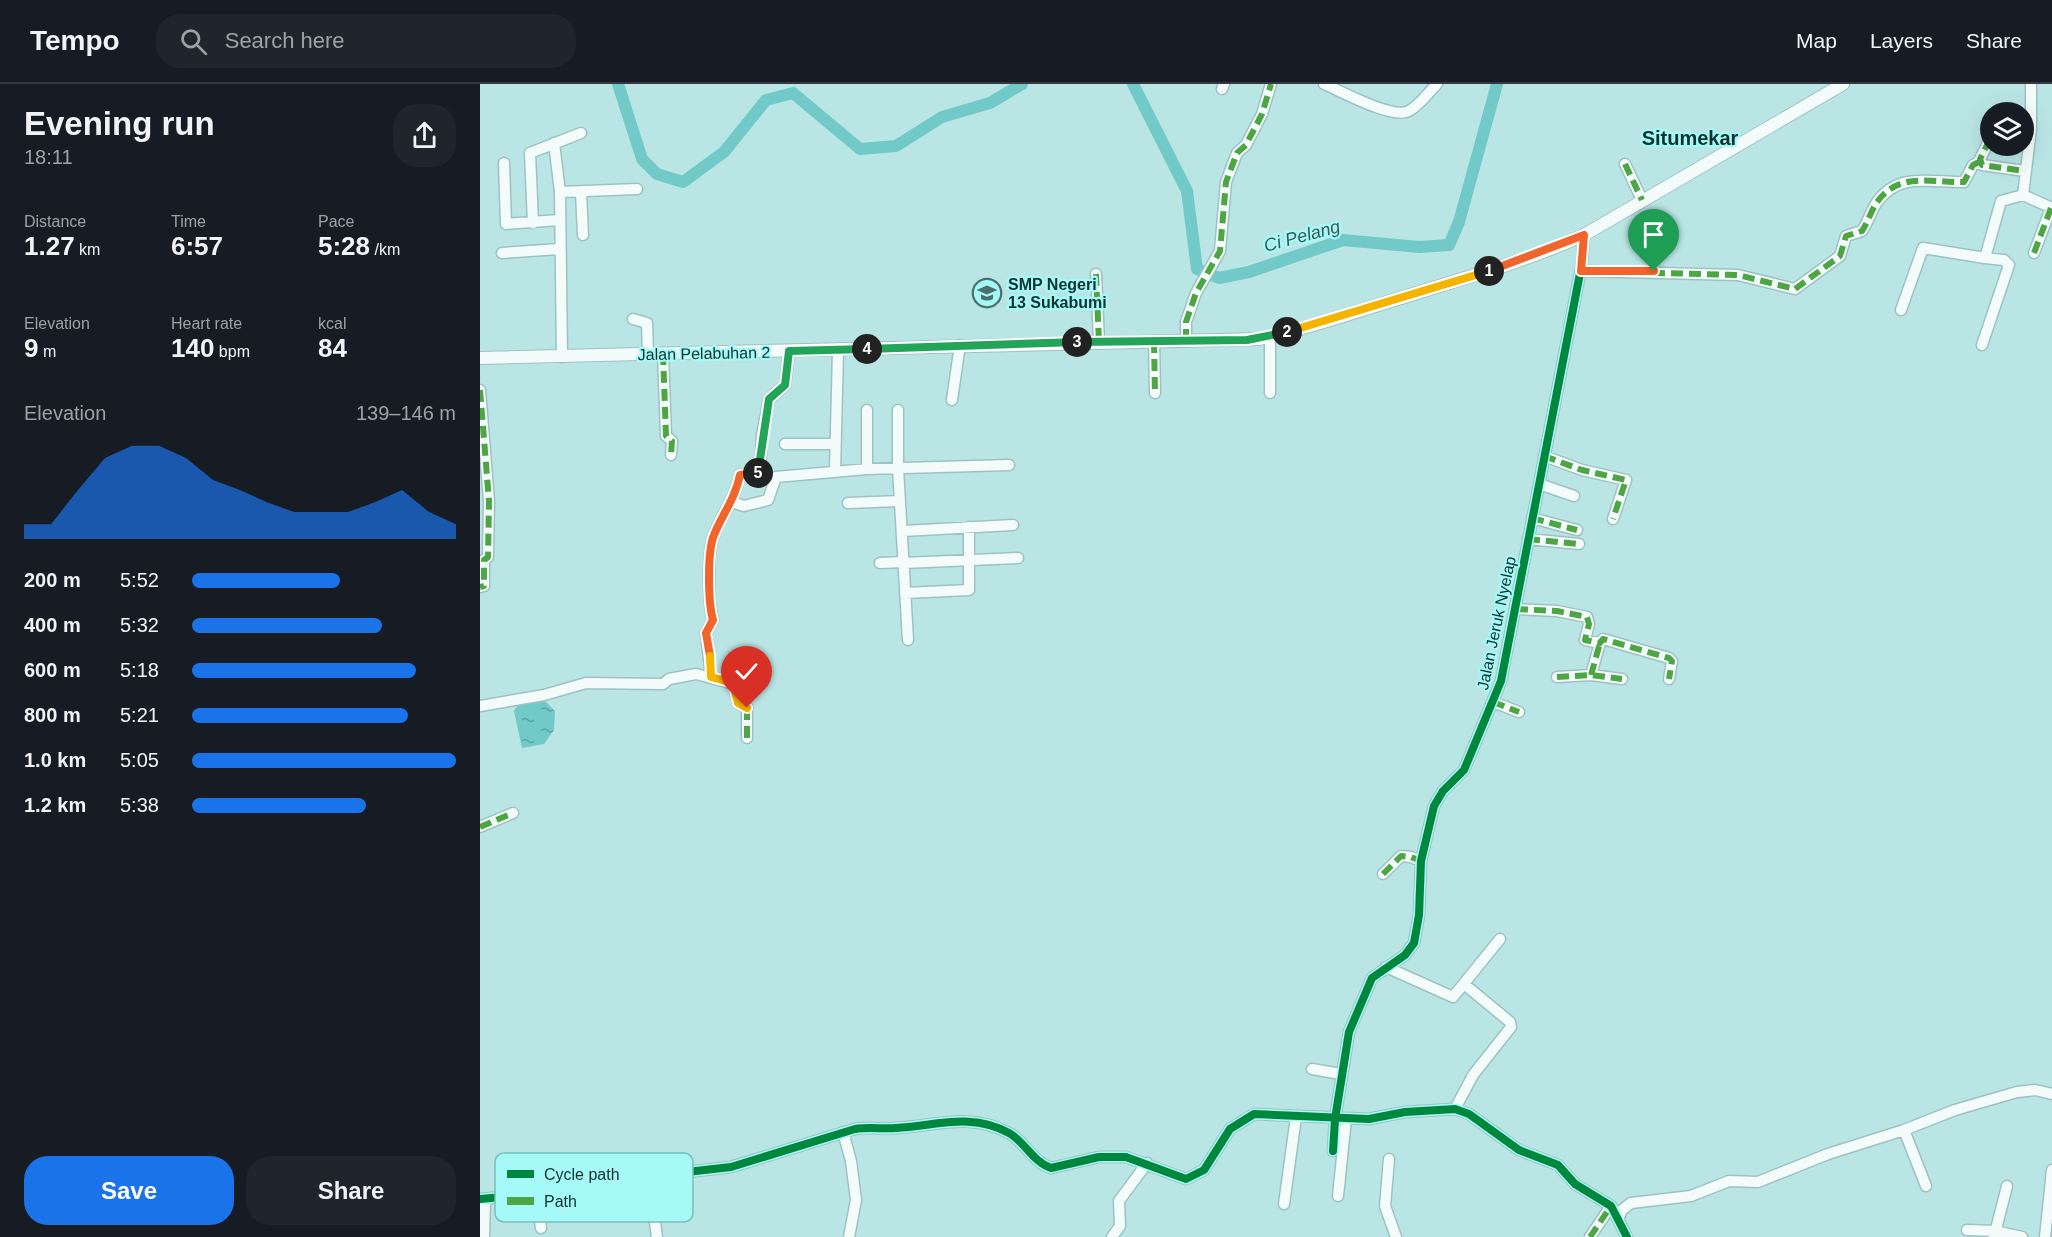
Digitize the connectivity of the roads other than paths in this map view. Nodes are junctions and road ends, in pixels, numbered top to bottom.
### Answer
1 (1271, 84) edge
2 (1324, 84) edge
3 (1437, 84) edge
4 (1843, 84) edge
5 (2031, 84) edge
6 (581, 133) dead end
7 (554, 143) junction
8 (1982, 156) edge
9 (1979, 162) junction
10 (504, 163) dead end
11 (1625, 164) dead end
12 (2025, 171) junction
13 (637, 189) dead end
14 (560, 192) junction
15 (580, 193) junction
16 (2023, 195) junction
17 (1642, 200) junction
18 (2052, 208) edge
19 (560, 220) junction
20 (532, 223) junction
21 (583, 235) dead end
22 (1584, 235) junction
23 (560, 249) junction
24 (502, 253) dead end
25 (2034, 253) dead end
26 (1985, 258) junction
27 (1581, 271) junction
28 (1096, 274) dead end
29 (1901, 310) dead end
30 (633, 319) dead end
31 (1270, 337) junction
32 (1154, 340) junction
33 (1186, 340) junction
34 (1099, 342) junction
35 (960, 345) junction
36 (1982, 345) dead end
37 (838, 350) junction
38 (789, 351) junction
39 (663, 353) junction
40 (648, 354) junction
41 (562, 357) junction
42 (480, 358) edge
43 (480, 390) edge
44 (1155, 393) dead end
45 (1270, 393) dead end
46 (952, 400) dead end
47 (867, 410) dead end
48 (898, 410) dead end
49 (785, 444) dead end
50 (834, 444) junction
51 (671, 455) dead end
52 (1544, 456) junction
53 (1010, 465) dead end
54 (898, 468) junction
55 (867, 469) junction
56 (835, 471) junction
57 (1539, 484) junction
58 (1574, 496) dead end
59 (900, 501) junction
60 (732, 502) junction
61 (848, 503) dead end
62 (1532, 518) junction
63 (1613, 519) dead end
64 (1013, 525) dead end
65 (969, 527) junction
66 (1577, 530) dead end
67 (903, 531) junction
68 (1528, 539) junction
69 (1579, 544) dead end
70 (1018, 558) dead end
71 (970, 560) junction
72 (904, 562) junction
73 (880, 563) dead end
74 (482, 587) edge
75 (905, 593) junction
76 (1516, 609) junction
77 (908, 640) dead end
78 (1600, 643) junction
79 (1592, 675) junction
80 (711, 677) junction
81 (1557, 677) dead end
82 (1622, 679) dead end
83 (1669, 679) dead end
84 (1493, 702) junction
85 (480, 706) edge
86 (1520, 712) dead end
87 (747, 738) dead end
88 (513, 813) dead end
89 (480, 827) edge
90 (1421, 861) junction
91 (1383, 873) dead end
92 (1500, 939) dead end
93 (1386, 967) junction
94 (1464, 984) junction
95 (1312, 1069) dead end
96 (1341, 1074) junction
97 (2052, 1094) edge
98 (1455, 1109) junction
99 (1296, 1117) junction
100 (1340, 1119) junction
101 (1904, 1130) junction
102 (843, 1132) junction
103 (1333, 1151) dead end
104 (1389, 1160) dead end
105 (1147, 1163) junction
106 (2052, 1170) edge
107 (693, 1172) edge
108 (1926, 1186) dead end
109 (2007, 1186) dead end
110 (1338, 1197) dead end
111 (482, 1199) edge
112 (1284, 1204) dead end
113 (1611, 1206) junction
114 (1618, 1220) junction
115 (540, 1222) edge
116 (655, 1222) edge
117 (541, 1228) dead end
118 (1966, 1230) dead end
119 (1994, 1234) edge
120 (484, 1237) edge
121 (657, 1237) edge
122 (849, 1237) edge
123 (1112, 1237) edge
124 (1396, 1237) edge
125 (1590, 1237) edge
126 (1627, 1237) edge
127 (2021, 1237) edge
128 (2045, 1237) edge

1 - 33 street
2 - 3 street
4 - 17 main road, Jalan Pelabuhan 2
5 - 12 street
6 - 7 street
7 - 14 street
7 - 20 street
8 - 9 street
9 - 12 street
9 - 27 street
10 - 20 street
11 - 17 street
12 - 16 street
13 - 15 street
14 - 15 street
14 - 19 street
15 - 21 street
16 - 18 street
16 - 26 street
17 - 22 main road, Jalan Pelabuhan 2
18 - 25 street
19 - 20 street
19 - 23 street
22 - 27 street, Jalan Jeruk Nyelap
22 - 31 main road, Jalan Pelabuhan 2
23 - 24 street
23 - 41 street
26 - 29 street
26 - 36 street
27 - 52 street, Jalan Jeruk Nyelap
28 - 34 street
30 - 40 street
31 - 33 main road, Jalan Pelabuhan 2
31 - 45 street
32 - 33 main road, Jalan Pelabuhan 2
32 - 34 main road, Jalan Pelabuhan 2
32 - 44 street
34 - 35 main road, Jalan Pelabuhan 2
35 - 37 main road, Jalan Pelabuhan 2
35 - 46 street
37 - 38 main road, Jalan Pelabuhan 2
37 - 50 street
38 - 39 main road, Jalan Pelabuhan 2
38 - 60 street
39 - 40 main road, Jalan Pelabuhan 2
39 - 51 street
40 - 41 main road, Jalan Pelabuhan 2
41 - 42 main road, Jalan Pelabuhan 2
43 - 74 street
47 - 55 street
48 - 54 street
49 - 50 street
50 - 56 street
52 - 57 street, Jalan Jeruk Nyelap
52 - 63 street
53 - 54 street
54 - 55 street
54 - 59 street
55 - 56 street
56 - 60 street
57 - 58 street
57 - 62 street, Jalan Jeruk Nyelap
59 - 61 street
59 - 67 street
60 - 80 street
62 - 66 street
62 - 68 street, Jalan Jeruk Nyelap
64 - 65 street
65 - 67 street
65 - 71 street
67 - 72 street
68 - 69 street
68 - 76 street, Jalan Jeruk Nyelap
70 - 71 street
71 - 72 street
71 - 75 street
72 - 73 street
72 - 75 street
75 - 77 street
76 - 78 street
76 - 84 street, Jalan Jeruk Nyelap
78 - 79 street
78 - 83 street
79 - 81 street
79 - 82 street
80 - 85 street
80 - 87 street
84 - 86 street
84 - 90 street, Jalan Jeruk Nyelap
88 - 89 street
90 - 91 street
90 - 93 street, Jalan Jeruk Nyelap
92 - 94 street
93 - 94 street
93 - 96 street, Jalan Jeruk Nyelap
94 - 98 street
95 - 96 street
96 - 100 street, Jalan Jeruk Nyelap
97 - 101 street
98 - 100 street
98 - 113 street
99 - 100 street
99 - 105 street
99 - 112 street
100 - 103 street
100 - 110 street
101 - 108 street
101 - 114 street
102 - 105 street
102 - 107 street
102 - 122 street
104 - 124 street
105 - 123 street
106 - 128 street
109 - 119 street
111 - 120 street
113 - 114 street
113 - 125 street
114 - 126 street
115 - 117 street
116 - 121 street
118 - 119 street
119 - 127 street

